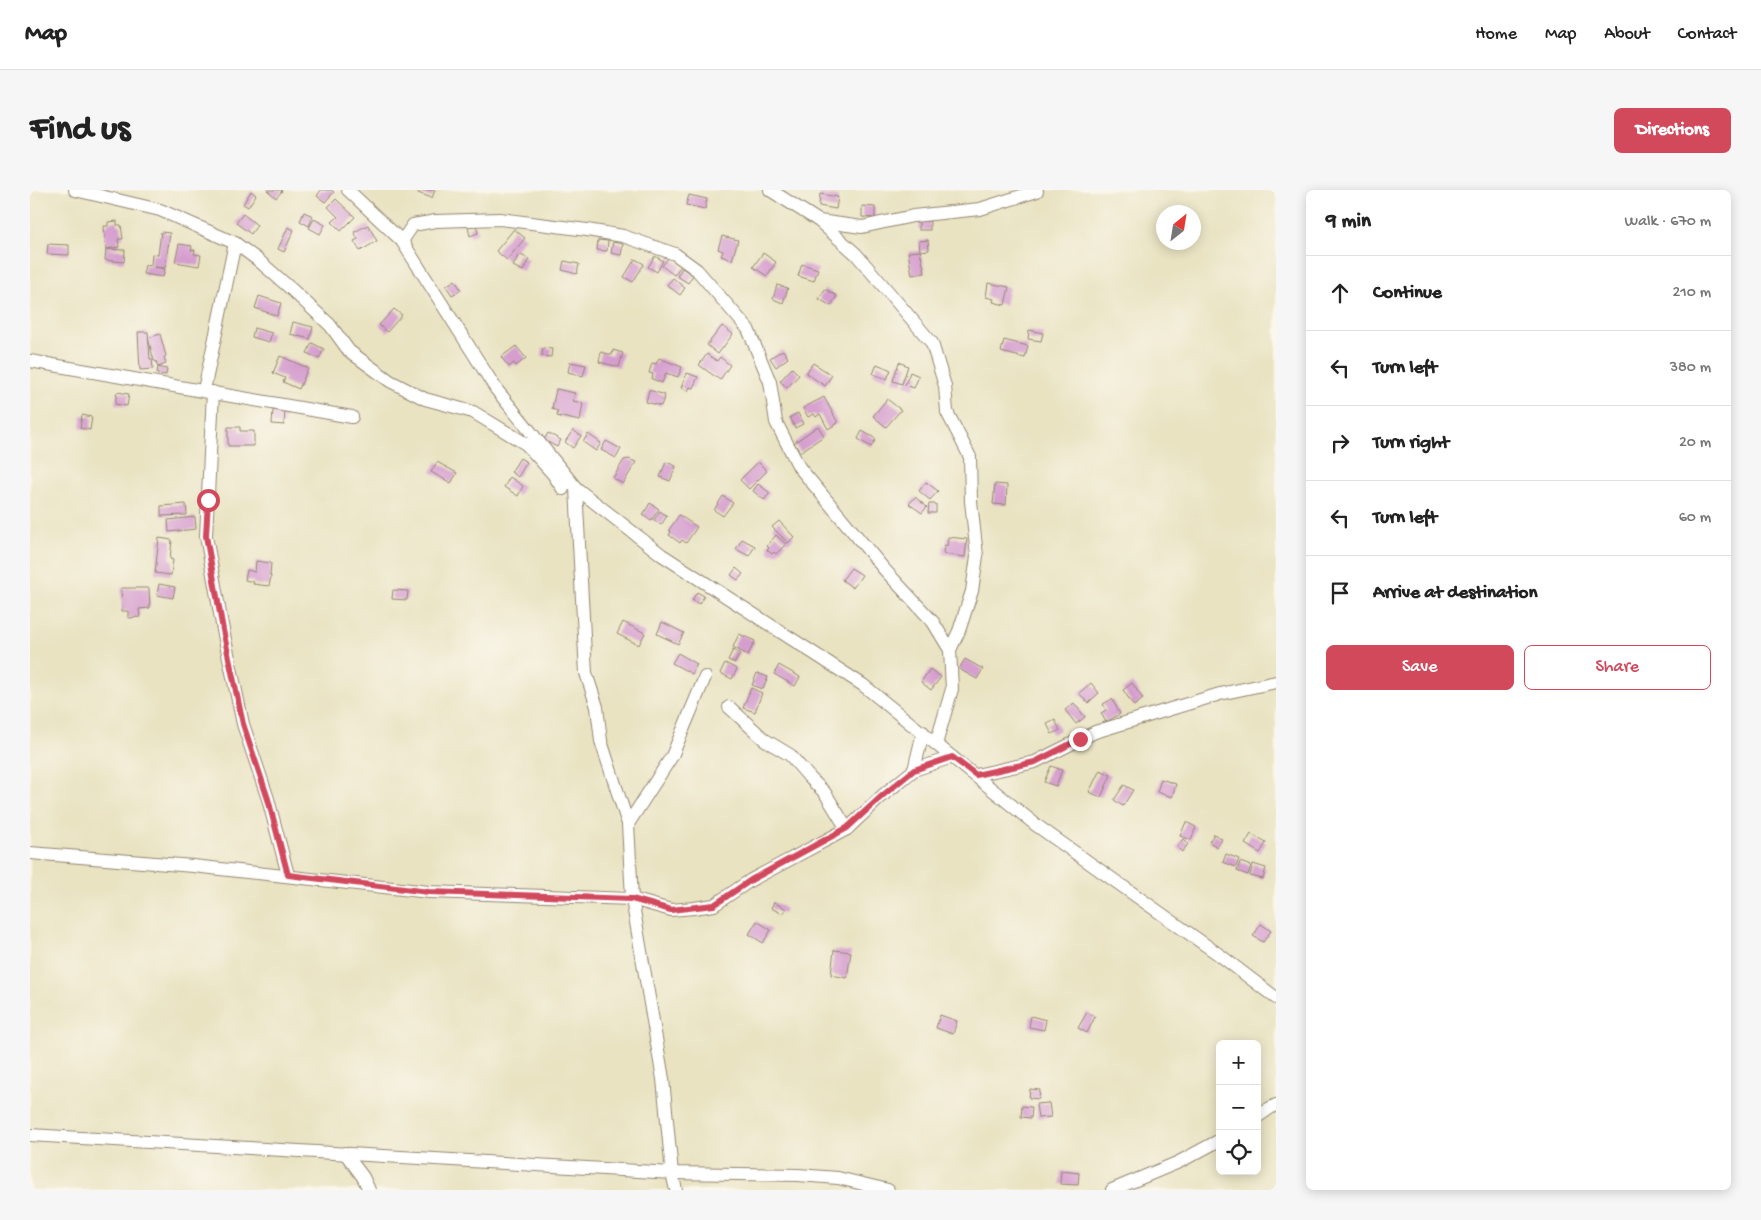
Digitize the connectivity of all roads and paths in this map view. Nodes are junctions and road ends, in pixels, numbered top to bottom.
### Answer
1 (75, 190) edge
2 (348, 190) edge
3 (770, 190) edge
4 (1037, 191) dead end
5 (819, 221) junction
6 (402, 240) junction
7 (235, 243) junction
8 (30, 361) edge
9 (209, 391) junction
10 (352, 417) dead end
11 (569, 488) junction
12 (950, 650) junction
13 (705, 677) dead end
14 (1276, 682) edge
15 (729, 707) dead end
16 (923, 732) junction
17 (936, 744) junction
18 (952, 757) junction
19 (914, 770) junction
20 (976, 775) junction
21 (628, 824) junction
22 (847, 828) junction
23 (30, 853) edge
24 (288, 875) junction
25 (632, 899) junction
26 (1276, 998) edge
27 (1276, 1105) edge
28 (1261, 1114) edge
29 (30, 1134) edge
30 (1216, 1142) edge
31 (345, 1153) junction
32 (672, 1173) junction
33 (369, 1190) edge
34 (676, 1190) edge
35 (888, 1190) edge
36 (1112, 1190) edge

1 - 7 street
2 - 6 street
3 - 5 street
4 - 5 street
5 - 12 street
6 - 11 street
6 - 12 street
7 - 9 street
7 - 11 street
8 - 9 street
9 - 10 street
9 - 24 street
11 - 16 street
11 - 21 street
12 - 17 street
13 - 21 street
14 - 20 street
15 - 22 street
16 - 17 street
16 - 19 street
17 - 18 street
18 - 19 street
18 - 20 street
19 - 22 street
20 - 26 street
21 - 25 street
22 - 25 street
23 - 24 street
24 - 25 street
25 - 32 street
27 - 28 street
29 - 31 street
30 - 36 street
31 - 32 street
31 - 33 street
32 - 34 street
32 - 35 street

